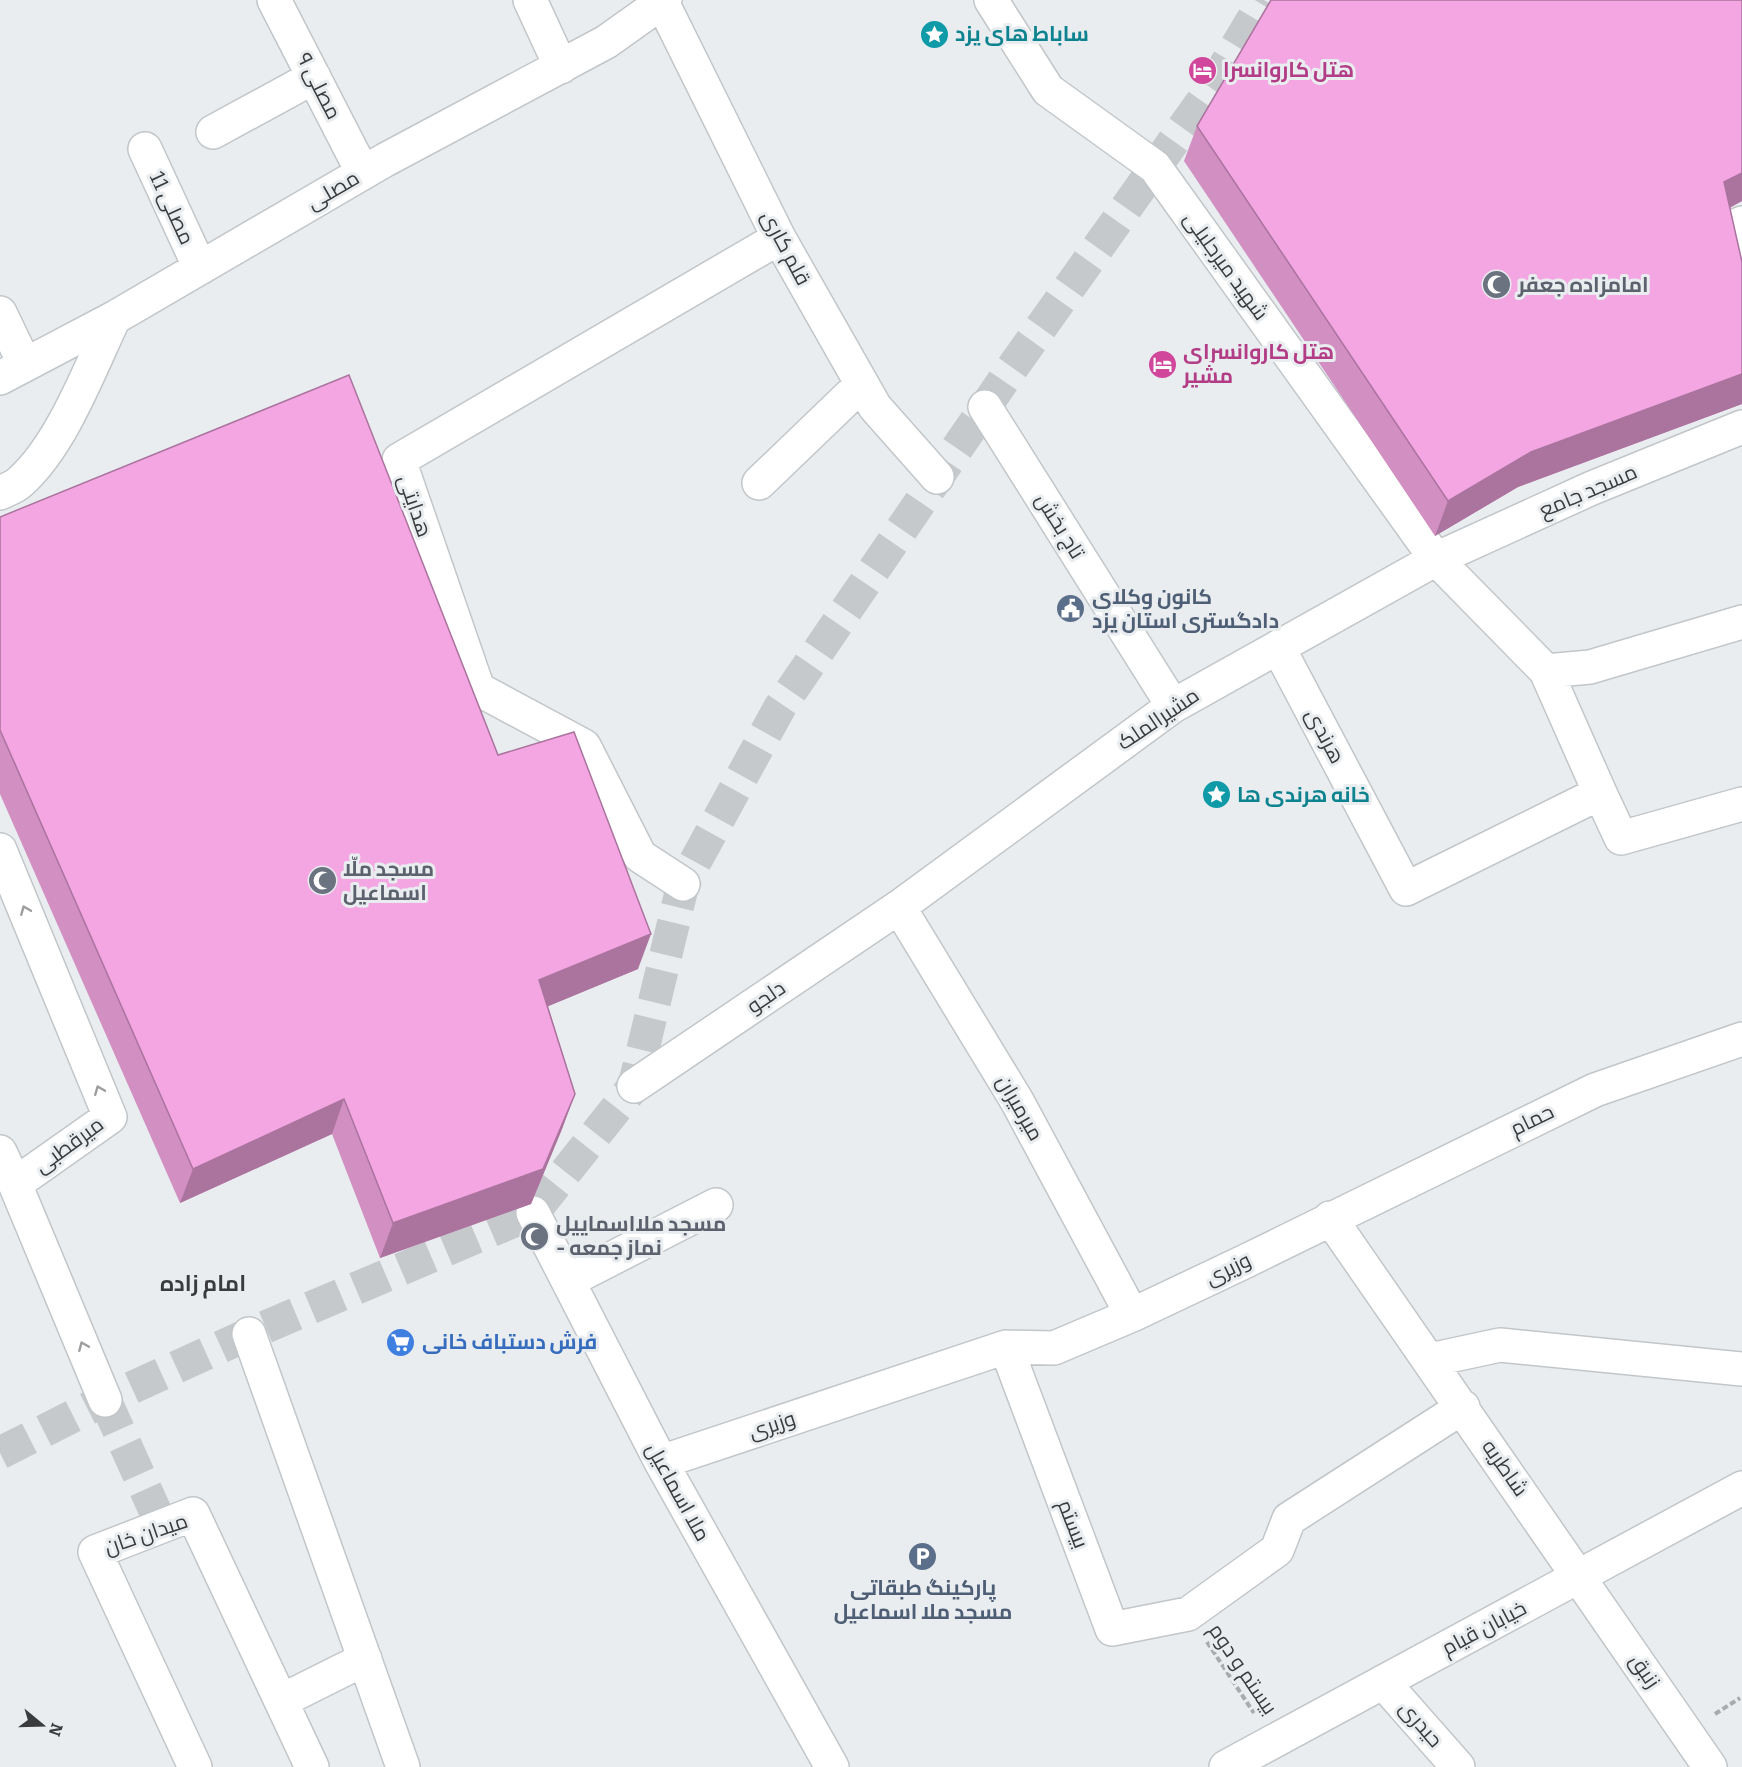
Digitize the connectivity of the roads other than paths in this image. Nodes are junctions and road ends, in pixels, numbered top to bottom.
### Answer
1 (274, 0) edge
2 (530, 0) edge
3 (991, 0) edge
4 (664, 1) edge
5 (561, 67) junction
6 (314, 77) junction
7 (213, 132) dead end
8 (145, 148) dead end
9 (363, 173) junction
10 (1742, 223) edge
11 (779, 237) junction
12 (200, 268) junction
13 (1742, 271) edge
14 (0, 313) edge
15 (114, 318) junction
16 (12, 372) edge
17 (862, 384) junction
18 (985, 407) dead end
19 (1742, 427) edge
20 (937, 477) dead end
21 (759, 483) dead end
22 (0, 493) edge
23 (1436, 559) junction
24 (1742, 622) edge
25 (1278, 647) junction
26 (1546, 670) junction
27 (1173, 706) junction
28 (1600, 793) junction
29 (1742, 804) edge
30 (0, 850) edge
31 (683, 884) dead end
32 (898, 907) junction
33 (1742, 1039) edge
34 (634, 1086) dead end
35 (0, 1152) edge
36 (15, 1184) junction
37 (716, 1205) dead end
38 (533, 1213) dead end
39 (1330, 1218) junction
40 (568, 1281) junction
41 (1132, 1315) junction
42 (249, 1334) dead end
43 (1006, 1347) junction
44 (1430, 1360) junction
45 (1742, 1369) edge
46 (105, 1400) tunnel mouth
47 (1463, 1407) junction
48 (661, 1462) junction
49 (1742, 1488) edge
50 (1580, 1576) junction
51 (365, 1659) junction
52 (1383, 1682) junction
53 (281, 1701) junction
54 (195, 1767) edge
55 (312, 1767) edge
56 (403, 1767) edge
57 (832, 1767) edge
58 (1226, 1767) edge
59 (1458, 1767) edge
60 (1710, 1767) edge

1 - 6 street, مصلی ۹
2 - 5 street
3 - 23 street, شهید میرجلیلی
4 - 5 street, مصلی
4 - 11 street, قلم کاری
5 - 9 street, مصلی
6 - 7 street
6 - 9 street, مصلی ۹
8 - 12 street, مصلی 11
9 - 12 street, مصلی
10 - 13 street
11 - 17 street, قلم کاری
11 - 31 street, هدایتی
12 - 15 street, مصلی
14 - 16 street
15 - 16 street, مصلی
15 - 22 street
17 - 20 street, قلم کاری
17 - 21 street
18 - 27 street, تاج بخش
19 - 23 street, مسجد جامع
23 - 25 street, مشیرالملک
23 - 26 street, شهید میرجلیلی
24 - 26 street
25 - 27 street, مشیرالملک
25 - 28 street, هرندی
26 - 28 street
27 - 32 street, مشیرالملک
28 - 29 street
36 -> 30 street, میرقطبی
32 - 34 street, دلجو
32 - 41 street, میرمیران
33 - 39 street, حمام
35 - 36 street
46 -> 36 street, میرقطبی
37 - 40 street
38 - 40 street, ملا اسماعیل
39 - 41 street, وزیری
39 - 44 street
40 - 48 street, ملا اسماعیل
41 - 43 street, وزیری
42 - 51 street
43 - 47 street, بیستم
43 - 48 street, وزیری
44 - 45 street
44 - 47 street, شاطریه
47 - 50 street, شاطریه
48 - 57 street, ملا اسماعیل
49 - 50 street, خیابان قیام
50 - 52 street, خیابان قیام
50 - 60 street, زنبق
51 - 53 street
51 - 56 street
52 - 58 street, خیابان قیام
52 - 59 street, حیدری
53 - 54 street, میدان خان
53 - 55 street, میدان خان

